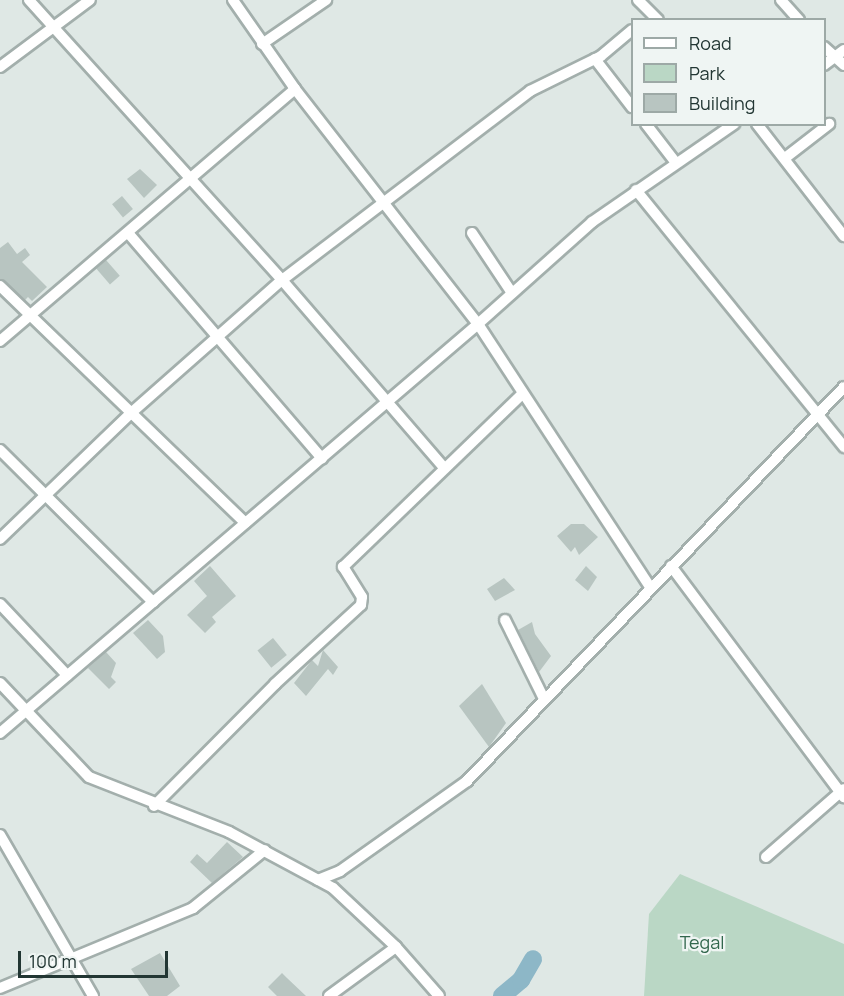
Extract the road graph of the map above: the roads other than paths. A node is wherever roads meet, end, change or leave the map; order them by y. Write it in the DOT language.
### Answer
graph roads {
  1 [pos="29,0"];
  2 [pos="90,0"];
  3 [pos="233,0"];
  4 [pos="326,0"];
  5 [pos="638,0"];
  6 [pos="781,0"];
  7 [pos="652,18"];
  8 [pos="797,18"];
  9 [pos="54,28"];
  10 [pos="631,32"];
  11 [pos="262,44"];
  12 [pos="826,48"];
  13 [pos="844,50"];
  14 [pos="835,58"];
  15 [pos="595,59"];
  16 [pos="826,64"];
  17 [pos="844,65"];
  18 [pos="0,67"];
  19 [pos="295,89"];
  20 [pos="631,104"];
  21 [pos="830,124"];
  22 [pos="648,126"];
  23 [pos="731,126"];
  24 [pos="759,126"];
  25 [pos="785,158"];
  26 [pos="676,163"];
  27 [pos="191,179"];
  28 [pos="636,190"];
  29 [pos="383,200"];
  30 [pos="472,233"];
  31 [pos="129,234"];
  32 [pos="844,236"];
  33 [pos="282,280"];
  34 [pos="0,286"];
  35 [pos="513,293"];
  36 [pos="29,316"];
  37 [pos="478,324"];
  38 [pos="218,334"];
  39 [pos="0,341"];
  40 [pos="844,387"];
  41 [pos="522,394"];
  42 [pos="386,403"];
  43 [pos="818,413"];
  44 [pos="131,414"];
  45 [pos="844,447"];
  46 [pos="0,450"];
  47 [pos="322,458"];
  48 [pos="444,468"];
  49 [pos="47,495"];
  50 [pos="245,524"];
  51 [pos="0,539"];
  52 [pos="671,566"];
  53 [pos="650,587"];
  54 [pos="153,602"];
  55 [pos="0,604"];
  56 [pos="505,620"];
  57 [pos="67,675"];
  58 [pos="0,683"];
  59 [pos="544,699"];
  60 [pos="27,710"];
  61 [pos="0,733"];
  62 [pos="843,793"];
  63 [pos="154,806"];
  64 [pos="0,835"];
  65 [pos="265,850"];
  66 [pos="766,857"];
  67 [pos="318,880"];
  68 [pos="396,947"];
  69 [pos="72,958"];
  70 [pos="0,988"];
  71 [pos="93,996"];
  72 [pos="328,996"];
  73 [pos="439,996"];
  1 -- 9 [label="street"];
  2 -- 9 [label="street"];
  3 -- 11 [label="street"];
  4 -- 11 [label="street"];
  5 -- 7 [label="street"];
  6 -- 8 [label="street"];
  9 -- 18 [label="street"];
  9 -- 27 [label="street"];
  10 -- 15 [label="street"];
  11 -- 19 [label="street"];
  12 -- 14 [label="street"];
  13 -- 14 [label="street"];
  14 -- 16 [label="street"];
  14 -- 17 [label="street"];
  15 -- 20 [label="street"];
  15 -- 29 [label="street"];
  19 -- 27 [label="street"];
  19 -- 29 [label="street"];
  21 -- 25 [label="street"];
  22 -- 26 [label="street"];
  23 -- 26 [label="street"];
  24 -- 25 [label="street"];
  25 -- 32 [label="street"];
  26 -- 28 [label="street"];
  27 -- 31 [label="street"];
  27 -- 33 [label="street"];
  28 -- 35 [label="street"];
  28 -- 43 [label="street"];
  29 -- 33 [label="street"];
  29 -- 37 [label="street"];
  30 -- 35 [label="street"];
  31 -- 36 [label="street"];
  31 -- 38 [label="street"];
  33 -- 38 [label="street"];
  33 -- 42 [label="street"];
  34 -- 36 [label="street"];
  35 -- 37 [label="street"];
  36 -- 39 [label="street"];
  36 -- 44 [label="street"];
  37 -- 41 [label="street"];
  37 -- 42 [label="street"];
  38 -- 44 [label="street"];
  38 -- 47 [label="street"];
  40 -- 43 [label="street"];
  41 -- 48 [label="street"];
  41 -- 53 [label="street"];
  42 -- 47 [label="street"];
  42 -- 48 [label="street"];
  43 -- 45 [label="street"];
  43 -- 52 [label="street"];
  44 -- 49 [label="street"];
  44 -- 50 [label="street"];
  46 -- 49 [label="street"];
  47 -- 50 [label="street"];
  48 -- 63 [label="street"];
  49 -- 51 [label="street"];
  49 -- 54 [label="street"];
  50 -- 54 [label="street"];
  52 -- 53 [label="street"];
  52 -- 62 [label="street"];
  53 -- 59 [label="street"];
  54 -- 57 [label="street"];
  55 -- 57 [label="street"];
  56 -- 59 [label="street"];
  57 -- 60 [label="street"];
  58 -- 60 [label="street"];
  59 -- 67 [label="street"];
  60 -- 61 [label="street"];
  60 -- 63 [label="street"];
  62 -- 66 [label="street"];
  63 -- 65 [label="street"];
  64 -- 69 [label="street"];
  65 -- 67 [label="street"];
  65 -- 69 [label="street"];
  67 -- 68 [label="street"];
  68 -- 72 [label="street"];
  68 -- 73 [label="street"];
  69 -- 70 [label="street"];
  69 -- 71 [label="street"];
}
